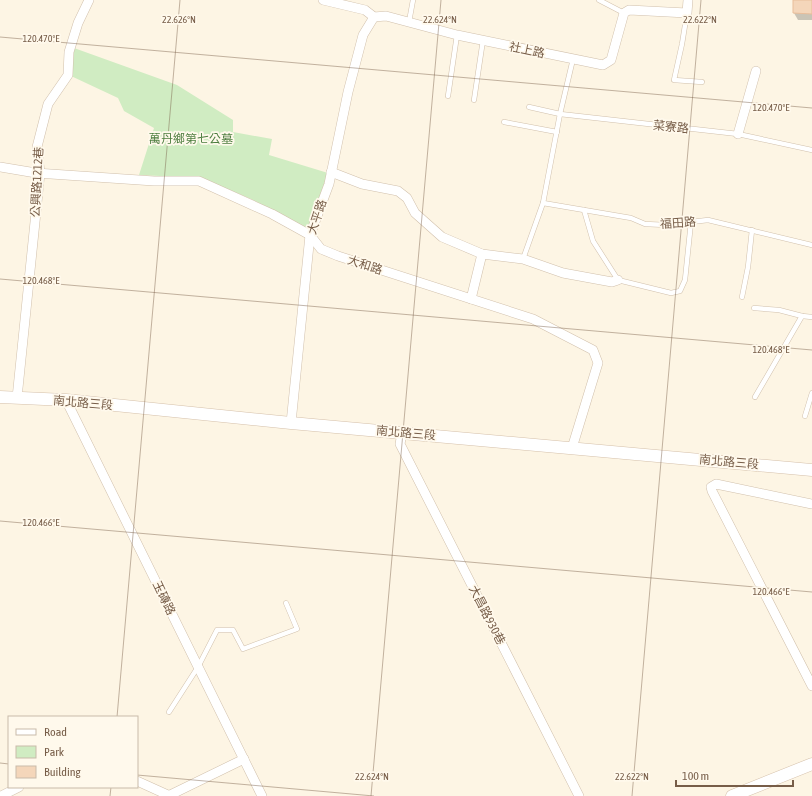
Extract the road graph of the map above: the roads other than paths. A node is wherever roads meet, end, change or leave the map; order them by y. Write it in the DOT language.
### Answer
graph roads {
  1 [pos="89,0"];
  2 [pos="323,0"];
  3 [pos="413,0"];
  4 [pos="599,0"];
  5 [pos="688,0"];
  6 [pos="624,13"];
  7 [pos="686,13"];
  8 [pos="374,17"];
  9 [pos="409,22"];
  10 [pos="457,35"];
  11 [pos="483,40"];
  12 [pos="573,60"];
  13 [pos="756,71"];
  14 [pos="702,82"];
  15 [pos="448,96"];
  16 [pos="474,100"];
  17 [pos="530,107"];
  18 [pos="560,114"];
  19 [pos="504,122"];
  20 [pos="557,132"];
  21 [pos="738,134"];
  22 [pos="812,150"];
  23 [pos="0,167"];
  24 [pos="331,172"];
  25 [pos="40,174"];
  26 [pos="543,204"];
  27 [pos="584,210"];
  28 [pos="691,222"];
  29 [pos="752,230"];
  30 [pos="310,234"];
  31 [pos="812,245"];
  32 [pos="482,254"];
  33 [pos="523,259"];
  34 [pos="618,280"];
  35 [pos="742,297"];
  36 [pos="471,299"];
  37 [pos="754,308"];
  38 [pos="802,316"];
  39 [pos="812,316"];
  40 [pos="812,393"];
  41 [pos="0,397"];
  42 [pos="755,397"];
  43 [pos="17,398"];
  44 [pos="66,400"];
  45 [pos="805,416"];
  46 [pos="291,423"];
  47 [pos="402,433"];
  48 [pos="572,448"];
  49 [pos="812,470"];
  50 [pos="812,504"];
  51 [pos="286,603"];
  52 [pos="198,667"];
  53 [pos="812,686"];
  54 [pos="169,712"];
  55 [pos="244,758"];
  56 [pos="812,764"];
  57 [pos="138,781"];
  58 [pos="17,788"];
  59 [pos="168,795"];
  60 [pos="1,796"];
  61 [pos="262,796"];
  62 [pos="579,796"];
  63 [pos="732,796"];
  1 -- 25 [label="street, 公興路1212巷"];
  2 -- 8 [label="street, 社上路"];
  3 -- 9 [label="lane"];
  4 -- 6 [label="lane"];
  5 -- 7 [label="street"];
  6 -- 7 [label="street"];
  6 -- 12 [label="street, 社上路"];
  7 -- 14 [label="lane"];
  8 -- 9 [label="street, 社上路"];
  8 -- 24 [label="street, 大平路"];
  9 -- 10 [label="street, 社上路"];
  10 -- 11 [label="street, 社上路"];
  10 -- 15 [label="lane"];
  11 -- 12 [label="street, 社上路"];
  11 -- 16 [label="lane"];
  12 -- 18 [label="lane"];
  13 -- 21 [label="street"];
  17 -- 18 [label="lane, 菜寮路"];
  18 -- 20 [label="lane"];
  18 -- 21 [label="lane, 菜寮路"];
  19 -- 20 [label="lane"];
  20 -- 26 [label="lane"];
  21 -- 22 [label="lane, 菜寮路"];
  23 -- 25 [label="street, 大和路"];
  24 -- 30 [label="street, 大平路"];
  24 -- 32 [label="street"];
  25 -- 30 [label="street, 大和路"];
  25 -- 43 [label="street, 公興路1212巷"];
  26 -- 27 [label="lane, 福田路"];
  26 -- 33 [label="lane"];
  27 -- 28 [label="lane, 福田路"];
  27 -- 34 [label="lane"];
  28 -- 29 [label="lane, 福田路"];
  28 -- 34 [label="lane"];
  29 -- 31 [label="lane, 福田路"];
  29 -- 35 [label="lane"];
  30 -- 36 [label="street, 大和路"];
  30 -- 46 [label="street, 大平路"];
  32 -- 33 [label="street"];
  32 -- 36 [label="street"];
  33 -- 34 [label="street"];
  36 -- 48 [label="street, 大和路"];
  37 -- 38 [label="lane"];
  38 -- 39 [label="lane"];
  38 -- 42 [label="lane"];
  40 -- 45 [label="lane"];
  41 -- 43 [label="street, 南北路三段"];
  43 -- 44 [label="street, 南北路三段"];
  44 -- 46 [label="street, 南北路三段"];
  44 -- 52 [label="street, 玉磚路"];
  46 -- 47 [label="street, 南北路三段"];
  47 -- 48 [label="street, 南北路三段"];
  47 -- 62 [label="street, 大昌路930巷"];
  48 -- 49 [label="street, 南北路三段"];
  50 -- 53 [label="street"];
  51 -- 52 [label="lane"];
  52 -- 54 [label="lane"];
  52 -- 55 [label="street, 玉磚路"];
  55 -- 59 [label="street"];
  55 -- 61 [label="street, 玉磚路"];
  56 -- 63 [label="street"];
  57 -- 59 [label="street"];
  58 -- 60 [label="street"];
}
